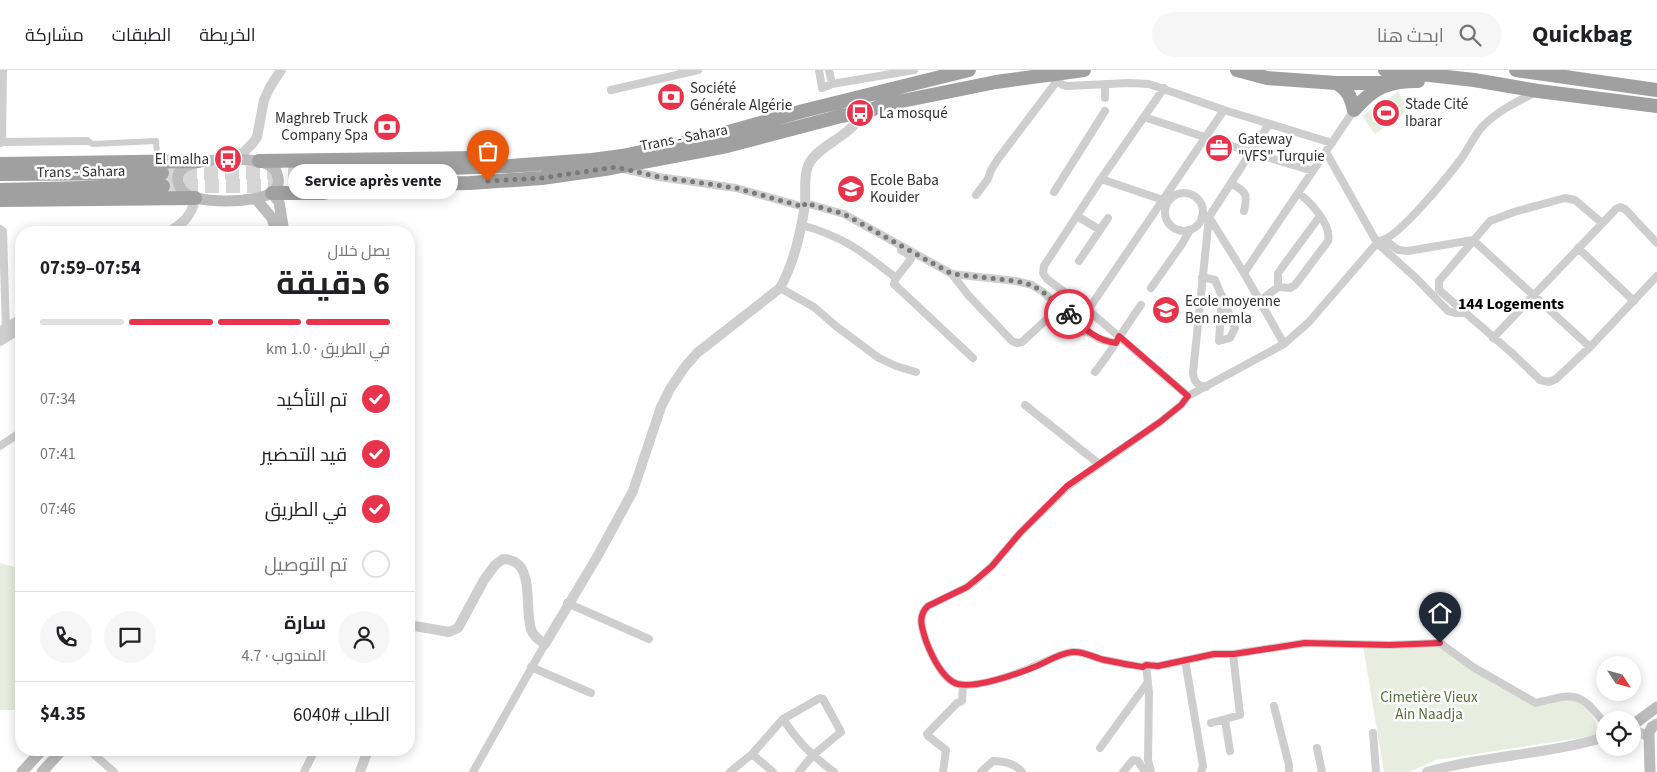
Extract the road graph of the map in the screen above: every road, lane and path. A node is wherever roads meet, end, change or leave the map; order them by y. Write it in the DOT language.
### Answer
graph roads {
  1 [pos="2,70"];
  2 [pos="281,70"];
  3 [pos="698,70"];
  4 [pos="819,70"];
  5 [pos="829,70"];
  6 [pos="914,70"];
  7 [pos="963,70"];
  8 [pos="1084,70"];
  9 [pos="1237,70"];
  10 [pos="1516,70"];
  11 [pos="1388,76"];
  12 [pos="1052,78"];
  13 [pos="1336,83"];
  14 [pos="832,84"];
  15 [pos="1105,84"];
  16 [pos="1164,88"];
  17 [pos="611,90"];
  18 [pos="1657,90"];
  19 [pos="1538,91"];
  20 [pos="1105,98"];
  21 [pos="1657,106"];
  22 [pos="1224,110"];
  23 [pos="1354,110"];
  24 [pos="1105,111"];
  25 [pos="867,112"];
  26 [pos="1144,117"];
  27 [pos="1269,124"];
  28 [pos="1205,137"];
  29 [pos="87,141"];
  30 [pos="1,142"];
  31 [pos="1332,143"];
  32 [pos="1250,152"];
  33 [pos="1326,152"];
  34 [pos="157,154"];
  35 [pos="236,159"];
  36 [pos="199,161"];
  37 [pos="259,161"];
  38 [pos="0,164"];
  39 [pos="510,166"];
  40 [pos="616,167"];
  41 [pos="1313,171"];
  42 [pos="319,172"];
  43 [pos="0,174"];
  44 [pos="1101,179"];
  45 [pos="470,182"];
  46 [pos="1231,183"];
  47 [pos="314,186"];
  48 [pos="0,190"];
  49 [pos="1054,192"];
  50 [pos="272,193"];
  51 [pos="1298,193"];
  52 [pos="976,195"];
  53 [pos="194,198"];
  54 [pos="256,198"];
  55 [pos="0,200"];
  56 [pos="1166,200"];
  57 [pos="804,205"];
  58 [pos="1244,211"];
  59 [pos="1077,216"];
  60 [pos="1320,216"];
  61 [pos="1206,217"];
  62 [pos="1108,218"];
  63 [pos="1602,223"];
  64 [pos="801,225"];
  65 [pos="177,226"];
  66 [pos="274,226"];
  67 [pos="283,226"];
  68 [pos="869,226"];
  69 [pos="0,229"];
  70 [pos="1100,230"];
  71 [pos="1190,230"];
  72 [pos="1385,240"];
  73 [pos="1473,240"];
  74 [pos="1376,241"];
  75 [pos="1657,243"];
  76 [pos="1578,248"];
  77 [pos="1080,261"];
  78 [pos="1244,272"];
  79 [pos="952,274"];
  80 [pos="1657,276"];
  81 [pos="1202,277"];
  82 [pos="896,278"];
  83 [pos="1278,287"];
  84 [pos="780,288"];
  85 [pos="1151,288"];
  86 [pos="1534,295"];
  87 [pos="1222,296"];
  88 [pos="1260,301"];
  89 [pos="1634,301"];
  90 [pos="1140,305"];
  91 [pos="1088,310"];
  92 [pos="1465,313"];
  93 [pos="15,324"];
  94 [pos="15,330"];
  95 [pos="1088,332"];
  96 [pos="3,335"];
  97 [pos="1494,338"];
  98 [pos="1117,340"];
  99 [pos="1284,344"];
  100 [pos="1590,347"];
  101 [pos="972,358"];
  102 [pos="916,372"];
  103 [pos="1095,372"];
  104 [pos="1206,387"];
  105 [pos="1188,396"];
  106 [pos="1025,405"];
  107 [pos="15,436"];
  108 [pos="10,440"];
  109 [pos="0,446"];
  110 [pos="0,451"];
  111 [pos="1099,464"];
  112 [pos="568,603"];
  113 [pos="415,626"];
  114 [pos="648,639"];
  115 [pos="545,644"];
  116 [pos="1234,654"];
  117 [pos="1185,660"];
  118 [pos="1146,665"];
  119 [pos="531,667"];
  120 [pos="1148,682"];
  121 [pos="963,686"];
  122 [pos="590,693"];
  123 [pos="1274,706"];
  124 [pos="1657,707"];
  125 [pos="1596,713"];
  126 [pos="783,719"];
  127 [pos="1225,720"];
  128 [pos="1641,720"];
  129 [pos="1211,723"];
  130 [pos="1641,724"];
  131 [pos="1654,731"];
  132 [pos="1373,733"];
  133 [pos="1596,739"];
  134 [pos="1100,748"];
  135 [pos="1317,748"];
  136 [pos="1230,752"];
  137 [pos="752,754"];
  138 [pos="37,756"];
  139 [pos="57,756"];
  140 [pos="97,756"];
  141 [pos="312,756"];
  142 [pos="366,756"];
  143 [pos="812,756"];
  144 [pos="22,772"];
  145 [pos="42,772"];
  146 [pos="114,772"];
  147 [pos="304,772"];
  148 [pos="360,772"];
  149 [pos="473,772"];
  150 [pos="730,772"];
  151 [pos="773,772"];
  152 [pos="799,772"];
  153 [pos="834,772"];
  154 [pos="943,772"];
  155 [pos="981,772"];
  156 [pos="1022,772"];
  157 [pos="1123,772"];
  158 [pos="1145,772"];
  159 [pos="1152,772"];
  160 [pos="1201,772"];
  161 [pos="1289,772"];
  162 [pos="1322,772"];
  163 [pos="1376,772"];
  164 [pos="1427,772"];
  165 [pos="1650,772"];
  1 -- 30 [label="street"];
  2 -- 35 [label="street"];
  3 -- 17 [label="street"];
  4 -- 14 [label="street"];
  5 -- 14 [label="street"];
  6 -- 14 [label="street"];
  7 -- 39 [label="highway, Trans - Sahara"];
  8 -- 12 [label="highway, Trans - Sahara"];
  9 -- 13 [label="highway"];
  10 -- 18 [label="highway"];
  11 -- 13 [label="highway"];
  11 -- 19 [label="highway"];
  11 -- 23 [label="highway"];
  12 -- 15 [label="street"];
  12 -- 25 [label="highway, Trans - Sahara"];
  12 -- 52 [label="street"];
  13 -- 23 [label="highway"];
  15 -- 16 [label="street"];
  15 -- 20 [label="street"];
  16 -- 22 [label="street"];
  16 -- 26 [label="street"];
  19 -- 21 [label="highway"];
  19 -- 72 [label="street"];
  22 -- 27 [label="street"];
  22 -- 28 [label="street"];
  23 -- 31 [label="street"];
  24 -- 49 [label="street"];
  25 -- 40 [label="highway, Trans - Sahara"];
  25 -- 57 [label="street"];
  26 -- 28 [label="street"];
  26 -- 44 [label="street"];
  27 -- 31 [label="street"];
  27 -- 32 [label="street"];
  28 -- 32 [label="street"];
  28 -- 56 [label="street"];
  29 -- 30 [label="street"];
  29 -- 34 [label="street"];
  31 -- 33 [label="street"];
  32 -- 41 [label="street"];
  32 -- 46 [label="street"];
  33 -- 41 [label="street"];
  33 -- 74 [label="street"];
  35 -- 36 [label="main road"];
  35 -- 37 [label="main road"];
  36 -- 38 [label="highway"];
  36 -- 53 [label="main road"];
  37 -- 39 [label="highway"];
  37 -- 50 [label="main road"];
  39 -- 42 [label="highway, Trans - Sahara"];
  40 -- 45 [label="highway, Trans - Sahara"];
  40 -- 57 [label="street"];
  41 -- 51 [label="street"];
  43 -- 48 [label="highway, Trans - Sahara"];
  44 -- 56 [label="street"];
  44 -- 59 [label="street"];
  45 -- 47 [label="highway, Trans - Sahara"];
  45 -- 50 [label="highway"];
  46 -- 58 [label="street"];
  46 -- 61 [label="street"];
  50 -- 54 [label="main road"];
  50 -- 67 [label="main road"];
  51 -- 60 [label="street"];
  51 -- 78 [label="street"];
  53 -- 54 [label="main road"];
  53 -- 55 [label="highway"];
  53 -- 65 [label="street"];
  54 -- 66 [label="main road"];
  56 -- 61 [label="street"];
  56 -- 71 [label="street"];
  56 -- 91 [label="street"];
  57 -- 64 [label="street"];
  57 -- 68 [label="street"];
  59 -- 70 [label="street"];
  59 -- 91 [label="street"];
  60 -- 83 [label="street"];
  60 -- 83 [label="street"];
  61 -- 71 [label="street"];
  61 -- 78 [label="street"];
  61 -- 81 [label="street"];
  62 -- 70 [label="street"];
  63 -- 73 [label="street"];
  63 -- 75 [label="street"];
  63 -- 76 [label="street"];
  64 -- 82 [label="street"];
  64 -- 84 [label="street"];
  68 -- 79 [label="street"];
  68 -- 82 [label="street"];
  69 -- 96 [label="street"];
  70 -- 77 [label="street"];
  71 -- 85 [label="street"];
  72 -- 73 [label="street"];
  72 -- 74 [label="street"];
  73 -- 86 [label="street"];
  73 -- 92 [label="street"];
  74 -- 92 [label="street"];
  74 -- 99 [label="street"];
  76 -- 86 [label="street"];
  76 -- 89 [label="street"];
  78 -- 88 [label="street"];
  79 -- 95 [label="street"];
  79 -- 95 [label="street"];
  80 -- 89 [label="street"];
  81 -- 87 [label="street"];
  81 -- 104 [label="street"];
  82 -- 101 [label="street"];
  83 -- 88 [label="street"];
  84 -- 102 [label="street"];
  84 -- 112 [label="street"];
  86 -- 97 [label="street"];
  86 -- 100 [label="street"];
  87 -- 87 [label="street"];
  88 -- 99 [label="street"];
  89 -- 100 [label="street"];
  90 -- 98 [label="street"];
  91 -- 98 [label="street"];
  92 -- 97 [label="street"];
  93 -- 96 [label="street"];
  94 -- 96 [label="street"];
  95 -- 98 [label="street"];
  97 -- 100 [label="street"];
  98 -- 103 [label="street"];
  98 -- 105 [label="street"];
  99 -- 104 [label="street"];
  104 -- 105 [label="street"];
  105 -- 111 [label="street"];
  106 -- 111 [label="street"];
  107 -- 108 [label="street"];
  108 -- 109 [label="street"];
  108 -- 110 [label="street"];
  111 -- 121 [label="street"];
  112 -- 114 [label="street"];
  112 -- 115 [label="street"];
  113 -- 115 [label="street"];
  115 -- 119 [label="street"];
  116 -- 117 [label="street"];
  116 -- 125 [label="street"];
  116 -- 127 [label="street"];
  117 -- 118 [label="street"];
  117 -- 160 [label="street"];
  118 -- 120 [label="street"];
  118 -- 121 [label="street"];
  119 -- 122 [label="street"];
  119 -- 149 [label="street"];
  120 -- 134 [label="street"];
  120 -- 159 [label="street"];
  121 -- 154 [label="street"];
  123 -- 161 [label="street"];
  124 -- 128 [label="main road"];
  126 -- 137 [label="street"];
  126 -- 143 [label="street"];
  126 -- 143 [label="street"];
  127 -- 129 [label="street"];
  127 -- 136 [label="street"];
  130 -- 131 [label="street"];
  131 -- 165 [label="main road"];
  132 -- 163 [label="street"];
  133 -- 164 [label="street"];
  135 -- 162 [label="street"];
  137 -- 150 [label="street"];
  137 -- 151 [label="street"];
  138 -- 144 [label="main road"];
  139 -- 145 [label="main road"];
  140 -- 146 [label="street"];
  141 -- 147 [label="street"];
  142 -- 148 [label="street"];
  143 -- 152 [label="street"];
  143 -- 153 [label="street"];
  155 -- 156 [label="street"];
  157 -- 158 [label="street"];
}
